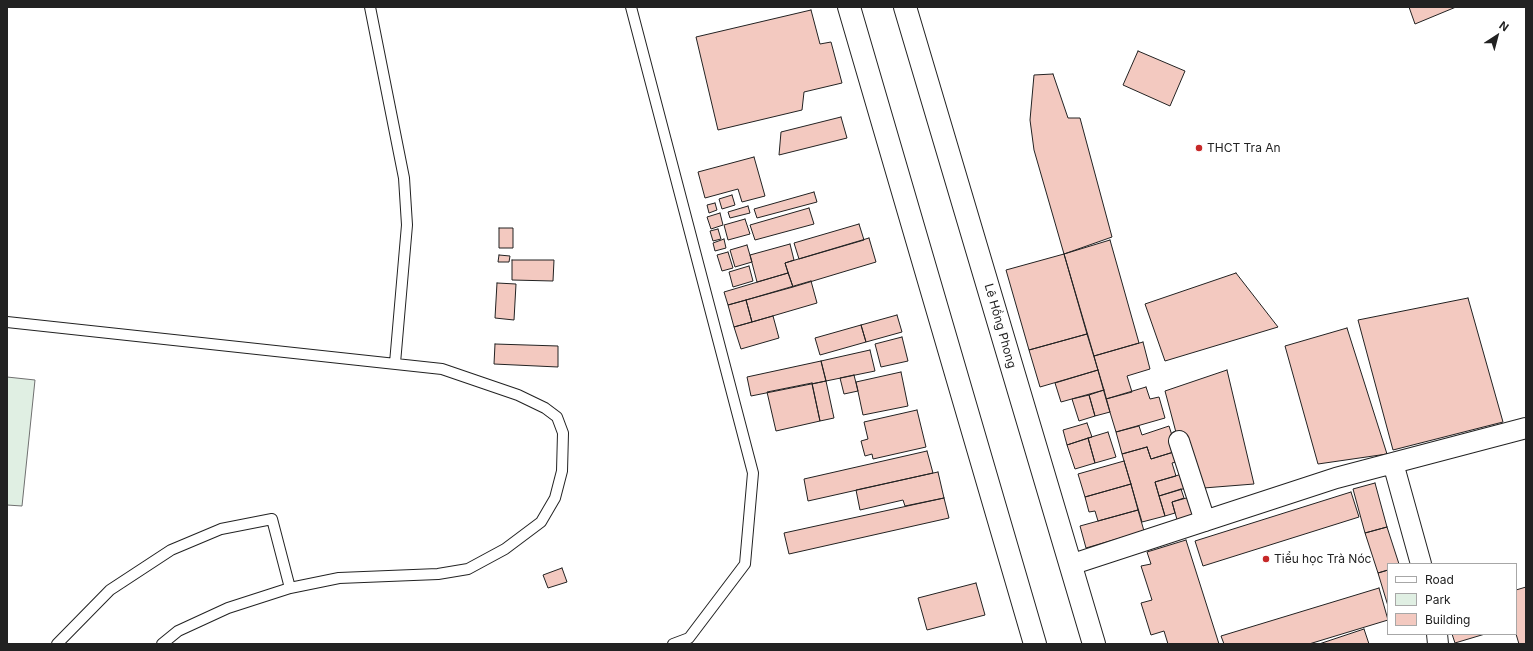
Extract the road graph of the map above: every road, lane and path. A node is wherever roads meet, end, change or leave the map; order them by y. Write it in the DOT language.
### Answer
graph roads {
  1 [pos="370,7"];
  2 [pos="631,7"];
  3 [pos="849,7"];
  4 [pos="905,7"];
  5 [pos="7,322"];
  6 [pos="395,363"];
  7 [pos="1526,428"];
  8 [pos="1179,440"];
  9 [pos="1393,463"];
  10 [pos="1205,521"];
  11 [pos="1421,563"];
  12 [pos="1070,565"];
  13 [pos="290,588"];
  14 [pos="57,644"];
  15 [pos="162,644"];
  16 [pos="673,644"];
  17 [pos="1035,644"];
  18 [pos="1094,644"];
  1 -- 6 [label="lane"];
  2 -- 16 [label="lane"];
  3 -- 17 [label="highway"];
  4 -- 12 [label="highway, Lê Hồng Phong"];
  5 -- 6 [label="lane"];
  6 -- 13 [label="lane"];
  7 -- 9 [label="street"];
  8 -- 10 [label="street"];
  9 -- 10 [label="street"];
  9 -- 11 [label="street"];
  10 -- 12 [label="street"];
  12 -- 18 [label="highway, Lê Hồng Phong"];
  13 -- 14 [label="lane"];
  13 -- 15 [label="lane"];
}
